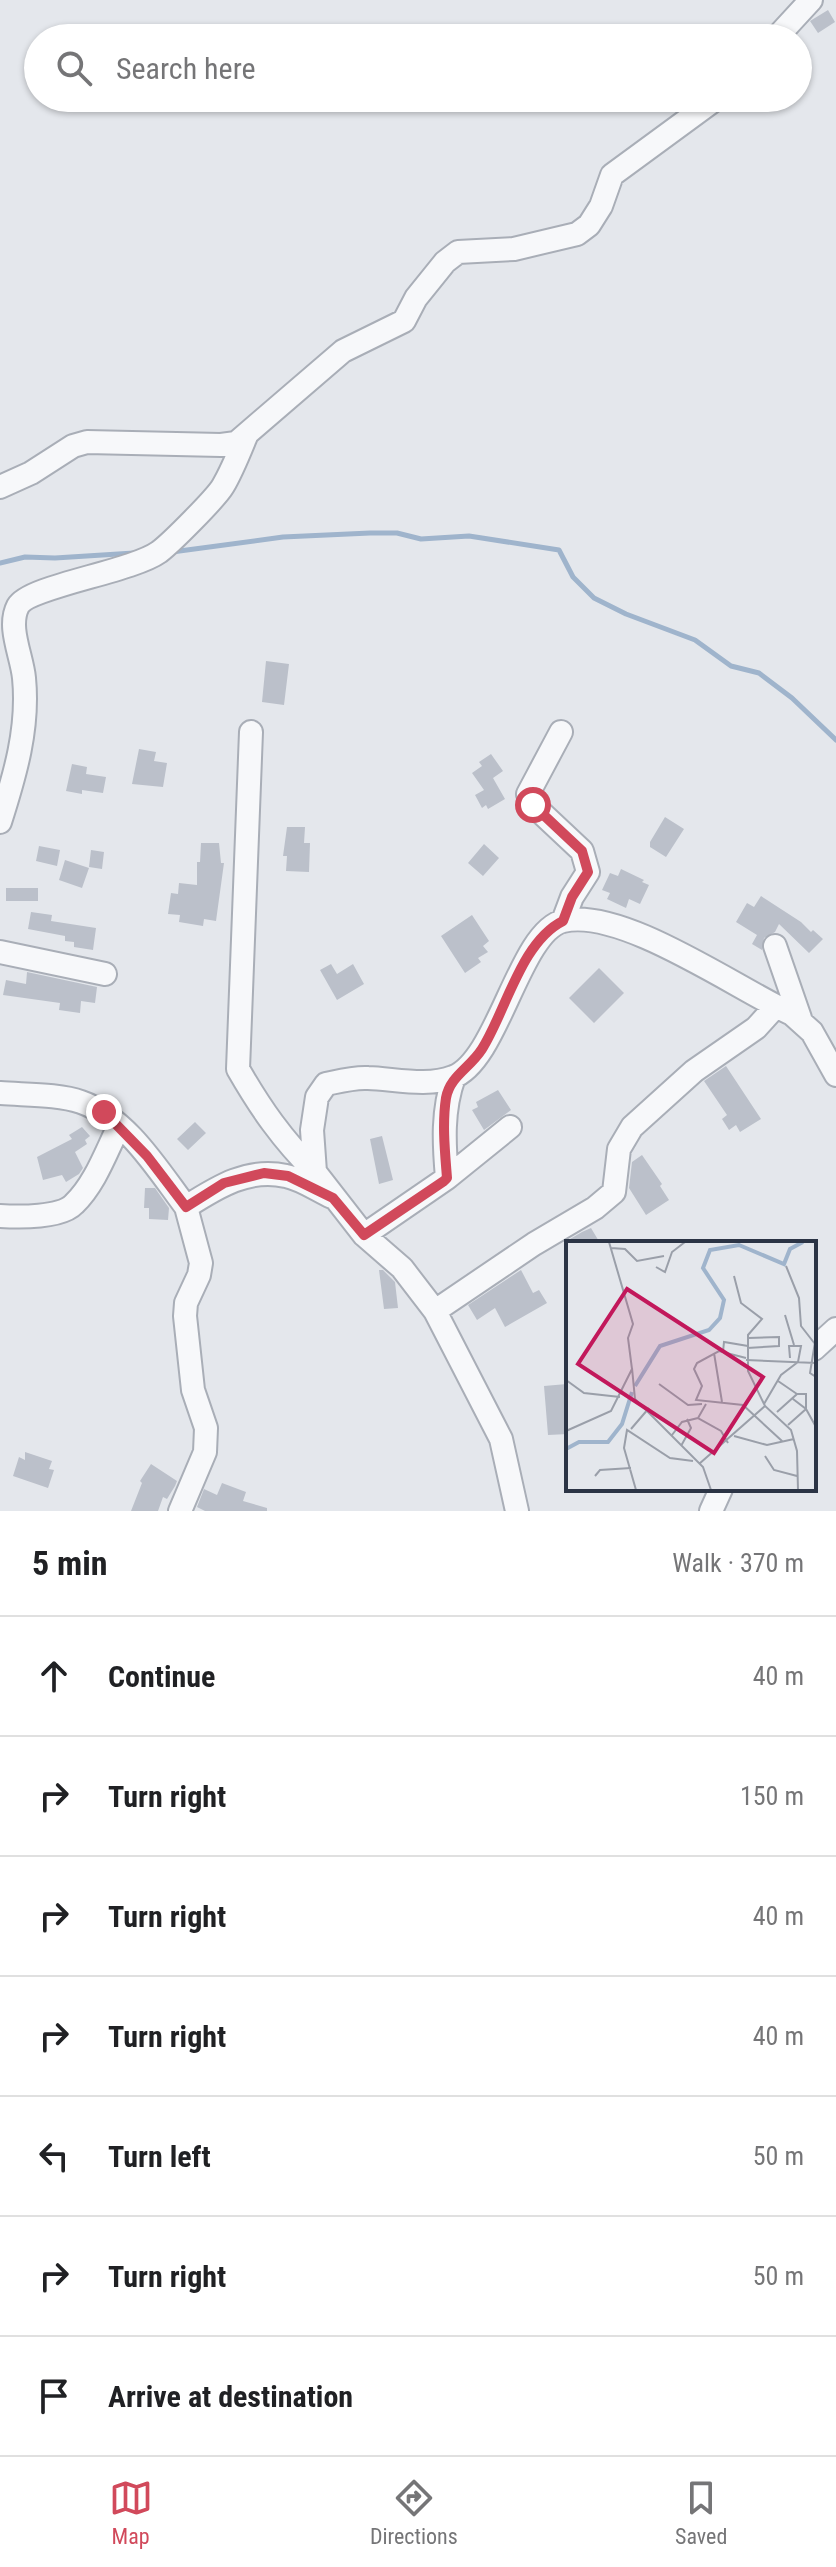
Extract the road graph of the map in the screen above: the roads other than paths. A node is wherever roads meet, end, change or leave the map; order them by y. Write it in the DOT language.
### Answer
graph roads {
  1 [pos="811,0"];
  2 [pos="789,24"];
  3 [pos="698,112"];
  4 [pos="246,436"];
  5 [pos="0,487"];
  6 [pos="251,732"];
  7 [pos="561,732"];
  8 [pos="8,770"];
  9 [pos="0,822"];
  10 [pos="563,921"];
  11 [pos="775,946"];
  12 [pos="0,952"];
  13 [pos="105,974"];
  14 [pos="776,1006"];
  15 [pos="800,1018"];
  16 [pos="834,1068"];
  17 [pos="454,1077"];
  18 [pos="0,1093"];
  19 [pos="119,1126"];
  20 [pos="510,1127"];
  21 [pos="315,1172"];
  22 [pos="447,1178"];
  23 [pos="333,1198"];
  24 [pos="186,1207"];
  25 [pos="0,1216"];
  26 [pos="364,1235"];
  27 [pos="435,1311"];
  28 [pos="836,1329"];
  29 [pos="816,1347"];
  30 [pos="720,1491"];
  31 [pos="180,1511"];
  32 [pos="517,1511"];
  33 [pos="711,1511"];
  1 -- 2 [label="street"];
  3 -- 4 [label="street"];
  4 -- 5 [label="street"];
  4 -- 8 [label="street"];
  6 -- 21 [label="street"];
  7 -- 10 [label="street"];
  8 -- 9 [label="street"];
  10 -- 14 [label="street"];
  10 -- 17 [label="street"];
  11 -- 15 [label="street"];
  12 -- 13 [label="street"];
  14 -- 15 [label="street"];
  14 -- 27 [label="street"];
  15 -- 16 [label="street"];
  17 -- 21 [label="street"];
  17 -- 22 [label="street"];
  18 -- 19 [label="street"];
  19 -- 24 [label="street"];
  19 -- 25 [label="street"];
  20 -- 22 [label="street"];
  21 -- 23 [label="street"];
  22 -- 26 [label="street"];
  23 -- 24 [label="street"];
  23 -- 26 [label="street"];
  24 -- 31 [label="street"];
  26 -- 27 [label="street"];
  27 -- 32 [label="street"];
  28 -- 29 [label="street"];
  30 -- 33 [label="street"];
}
